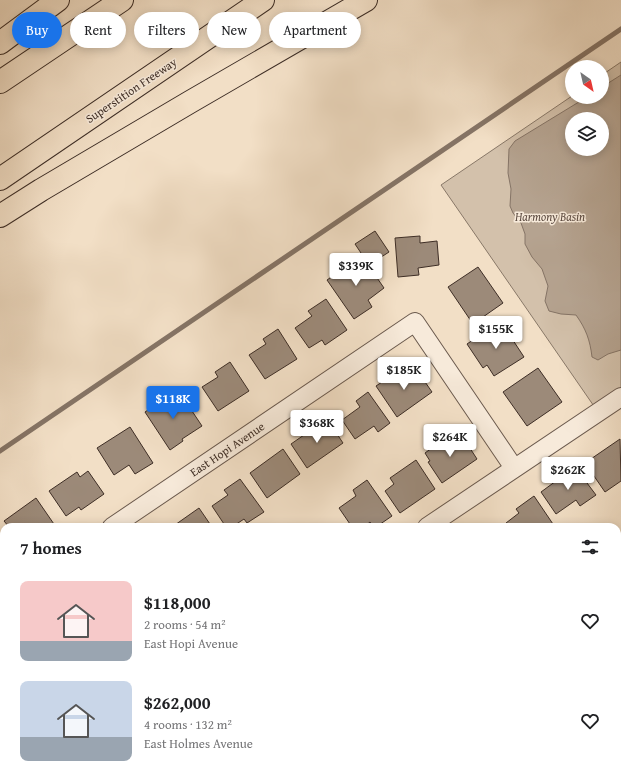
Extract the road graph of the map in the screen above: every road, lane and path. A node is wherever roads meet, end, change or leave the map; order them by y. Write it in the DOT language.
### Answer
graph roads {
  1 [pos="58,0"];
  2 [pos="122,0"];
  3 [pos="263,0"];
  4 [pos="366,0"];
  5 [pos="0,43"];
  6 [pos="0,82"];
  7 [pos="0,179"];
  8 [pos="0,216"];
  9 [pos="621,397"];
  10 [pos="514,468"];
  11 [pos="118,523"];
  12 [pos="433,523"];
  1 -- 5 [label="highway"];
  2 -- 6 [label="highway"];
  3 -- 7 [label="highway, Superstition Freeway"];
  4 -- 8 [label="highway"];
  9 -- 10 [label="street"];
  10 -- 11 [label="street, East Hopi Avenue"];
  10 -- 12 [label="street"];
}
